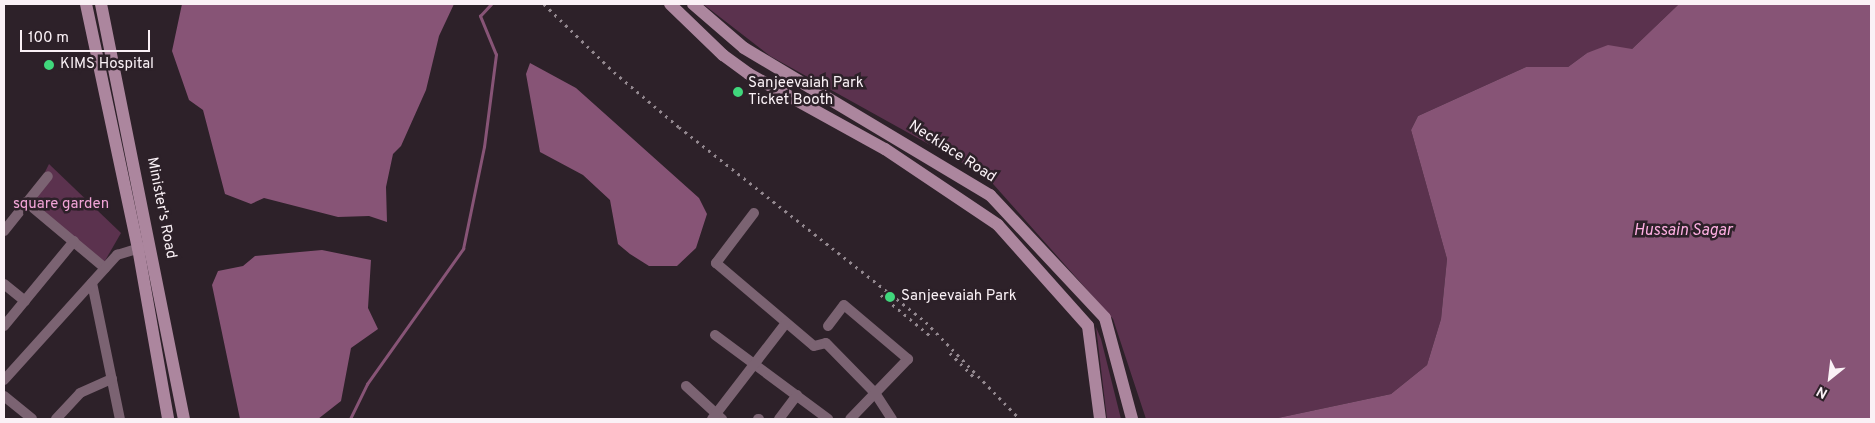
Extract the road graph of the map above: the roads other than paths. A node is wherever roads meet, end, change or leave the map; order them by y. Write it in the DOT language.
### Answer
graph roads {
  1 [pos="86,4"];
  2 [pos="101,4"];
  3 [pos="670,4"];
  4 [pos="693,4"];
  5 [pos="744,48"];
  6 [pos="732,62"];
  7 [pos="48,176"];
  8 [pos="990,195"];
  9 [pos="26,202"];
  10 [pos="980,210"];
  11 [pos="754,214"];
  12 [pos="4,231"];
  13 [pos="74,241"];
  14 [pos="152,245"];
  15 [pos="138,248"];
  16 [pos="105,268"];
  17 [pos="92,283"];
  18 [pos="4,284"];
  19 [pos="25,301"];
  20 [pos="1105,318"];
  21 [pos="786,323"];
  22 [pos="4,326"];
  23 [pos="828,326"];
  24 [pos="1088,326"];
  25 [pos="715,335"];
  26 [pos="758,365"];
  27 [pos="112,379"];
  28 [pos="4,380"];
  29 [pos="686,386"];
  30 [pos="875,393"];
  31 [pos="797,395"];
  32 [pos="4,396"];
  33 [pos="817,416"];
  34 [pos="717,418"];
  35 [pos="32,419"];
  36 [pos="56,419"];
  37 [pos="120,419"];
  38 [pos="168,419"];
  39 [pos="184,419"];
  40 [pos="779,419"];
  41 [pos="828,419"];
  42 [pos="850,419"];
  43 [pos="892,419"];
  44 [pos="1100,419"];
  45 [pos="1132,419"];
  1 -- 15 [label="main road, Minister's Road"];
  2 -- 14 [label="main road, Minister's Road"];
  3 -- 6 [label="main road"];
  4 -- 5 [label="main road, Necklace Road"];
  5 -- 6 [label="main road"];
  5 -- 8 [label="main road, Necklace Road"];
  6 -- 10 [label="main road"];
  7 -- 9 [label="street"];
  8 -- 10 [label="main road"];
  8 -- 20 [label="main road, Necklace Road"];
  9 -- 12 [label="street"];
  9 -- 13 [label="street"];
  10 -- 24 [label="main road"];
  11 -- 21 [label="street"];
  13 -- 16 [label="street"];
  13 -- 19 [label="street"];
  14 -- 15 [label="street"];
  14 -- 39 [label="main road, Minister's Road"];
  15 -- 16 [label="street"];
  15 -- 38 [label="main road, Minister's Road"];
  16 -- 17 [label="street"];
  17 -- 27 [label="street"];
  17 -- 28 [label="street"];
  18 -- 19 [label="street"];
  19 -- 22 [label="street"];
  20 -- 24 [label="main road"];
  20 -- 45 [label="main road, Necklace Road"];
  21 -- 26 [label="street"];
  21 -- 30 [label="street"];
  23 -- 30 [label="street"];
  24 -- 44 [label="main road"];
  25 -- 26 [label="street"];
  26 -- 31 [label="street"];
  26 -- 34 [label="street"];
  27 -- 36 [label="street"];
  27 -- 37 [label="street"];
  29 -- 34 [label="street"];
  30 -- 42 [label="street"];
  30 -- 43 [label="street"];
  31 -- 33 [label="street"];
  31 -- 40 [label="street"];
  32 -- 35 [label="street"];
  33 -- 41 [label="street"];
}
